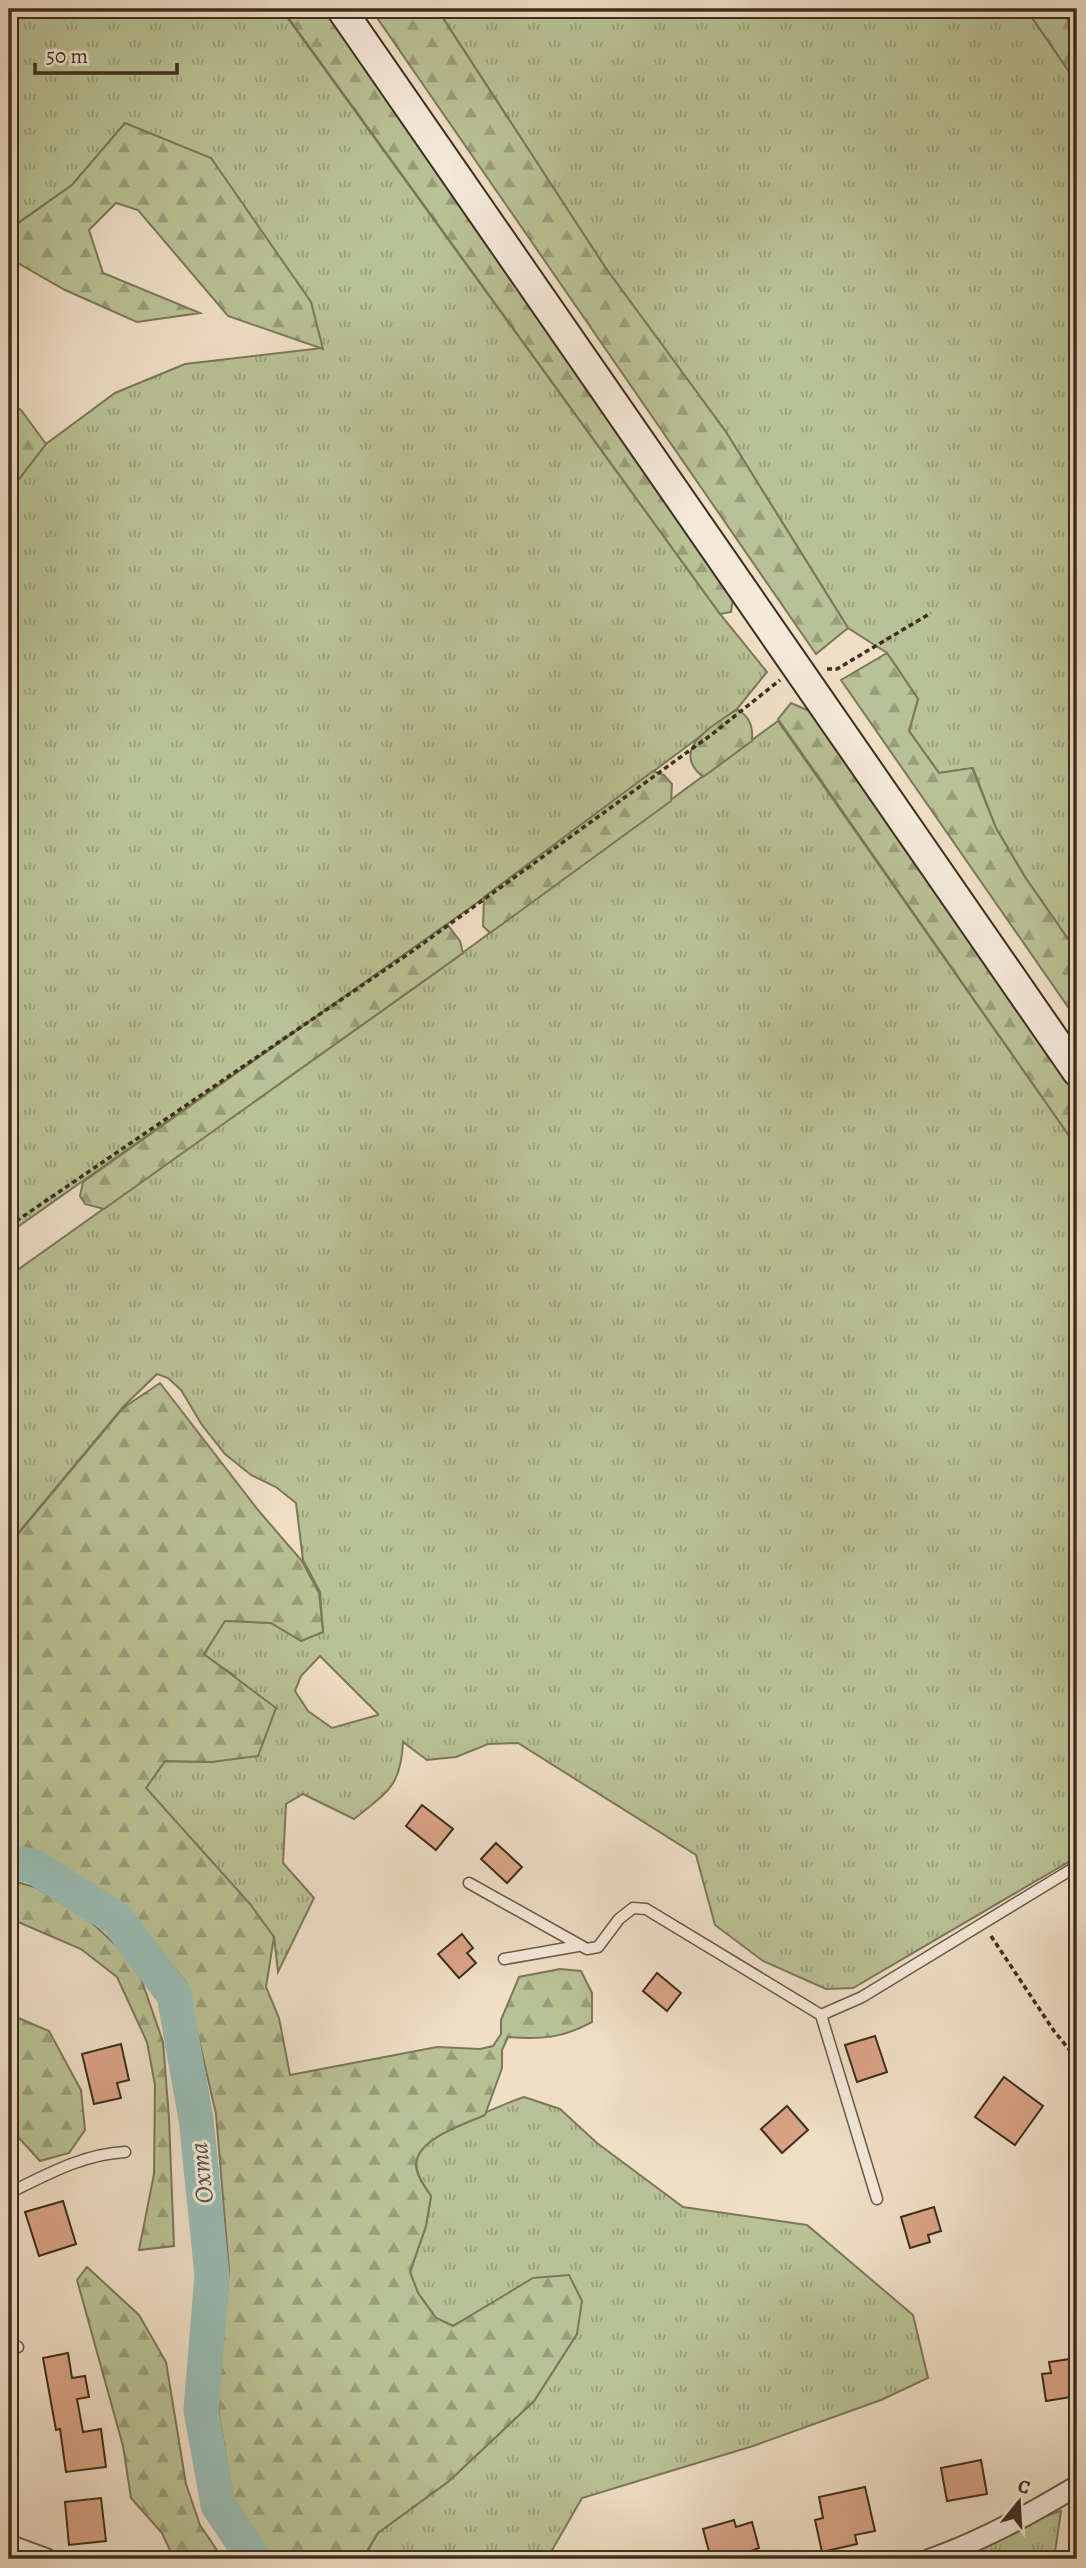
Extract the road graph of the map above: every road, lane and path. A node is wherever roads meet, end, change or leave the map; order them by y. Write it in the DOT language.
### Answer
graph roads {
  1 [pos="341,9"];
  2 [pos="932,613"];
  3 [pos="799,670"];
  4 [pos="1077,1072"];
  5 [pos="9,1226"];
  6 [pos="1077,1866"];
  7 [pos="469,1883"];
  8 [pos="982,1922"];
  9 [pos="578,1946"];
  10 [pos="504,1959"];
  11 [pos="821,2015"];
  12 [pos="1077,2059"];
  13 [pos="125,2152"];
  14 [pos="9,2193"];
  15 [pos="877,2199"];
  16 [pos="1077,2486"];
  17 [pos="9,2545"];
  18 [pos="47,2559"];
  19 [pos="930,2559"];
  1 -- 3 [label="street"];
  2 -- 3 [label="path"];
  3 -- 4 [label="street"];
  3 -- 5 [label="path"];
  6 -- 8 [label="lane"];
  7 -- 9 [label="lane"];
  8 -- 11 [label="lane"];
  8 -- 12 [label="path"];
  9 -- 10 [label="lane"];
  9 -- 11 [label="lane"];
  11 -- 15 [label="lane"];
  13 -- 14 [label="lane"];
  16 -- 19 [label="street"];
  17 -- 18 [label="street"];
}
